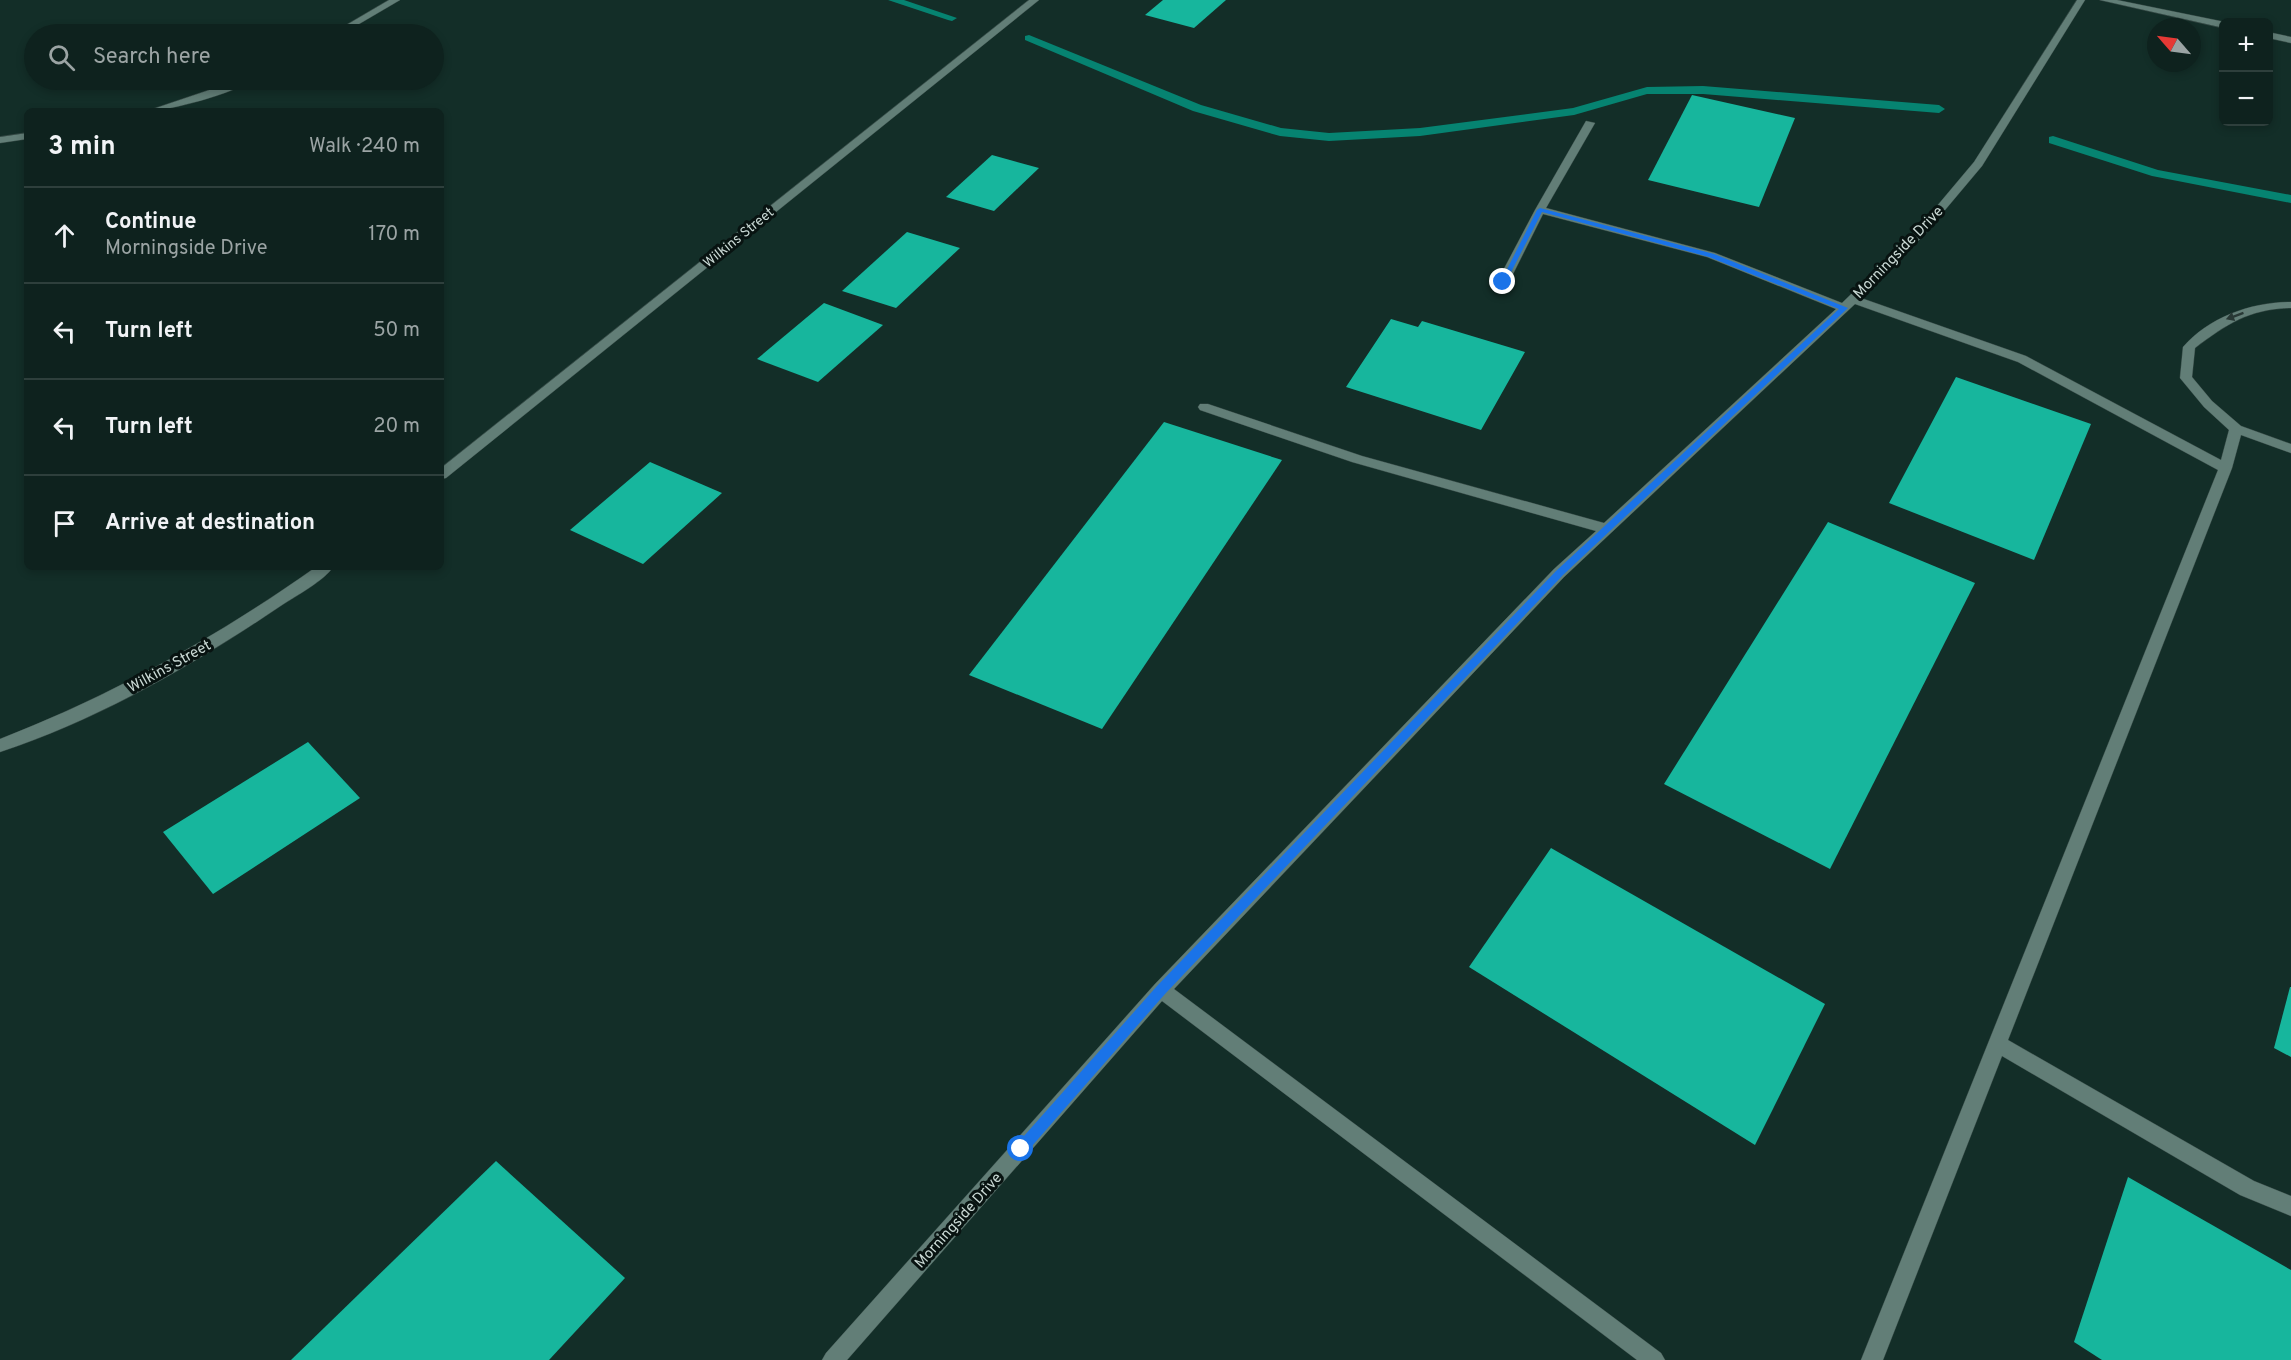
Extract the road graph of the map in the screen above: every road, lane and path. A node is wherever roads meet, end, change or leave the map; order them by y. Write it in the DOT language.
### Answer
graph roads {
  1 [pos="396,0"];
  2 [pos="1035,0"];
  3 [pos="2081,0"];
  4 [pos="2104,0"];
  5 [pos="354,24"];
  6 [pos="2219,25"];
  7 [pos="2273,36"];
  8 [pos="2291,40"];
  9 [pos="216,90"];
  10 [pos="161,108"];
  11 [pos="1590,123"];
  12 [pos="24,136"];
  13 [pos="0,140"];
  14 [pos="1540,210"];
  15 [pos="1503,282"];
  16 [pos="1848,304"];
  17 [pos="2291,305"];
  18 [pos="1204,406"];
  19 [pos="2236,429"];
  20 [pos="2291,449"];
  21 [pos="2225,468"];
  22 [pos="444,473"];
  23 [pos="1607,529"];
  24 [pos="322,570"];
  25 [pos="0,746"];
  26 [pos="1161,990"];
  27 [pos="1997,1043"];
  28 [pos="2291,1206"];
  29 [pos="833,1360"];
  30 [pos="1654,1360"];
  31 [pos="1872,1360"];
  1 -- 5 [label="street"];
  2 -- 22 [label="street, Wilkins Street"];
  3 -- 16 [label="street, Morningside Drive"];
  4 -- 6 [label="street"];
  7 -- 8 [label="street"];
  9 -- 10 [label="street"];
  11 -- 14 [label="street"];
  12 -- 13 [label="street"];
  14 -- 15 [label="street"];
  14 -- 16 [label="street"];
  16 -- 21 [label="street"];
  16 -- 23 [label="street, Morningside Drive"];
  17 -- 19 [label="street, one-way"];
  18 -- 23 [label="street"];
  19 -- 20 [label="street"];
  19 -- 21 [label="street"];
  21 -- 27 [label="street"];
  23 -- 26 [label="street, Morningside Drive"];
  24 -- 25 [label="street, Wilkins Street"];
  26 -- 29 [label="street, Morningside Drive"];
  26 -- 30 [label="street"];
  27 -- 28 [label="street"];
  27 -- 31 [label="street"];
}
